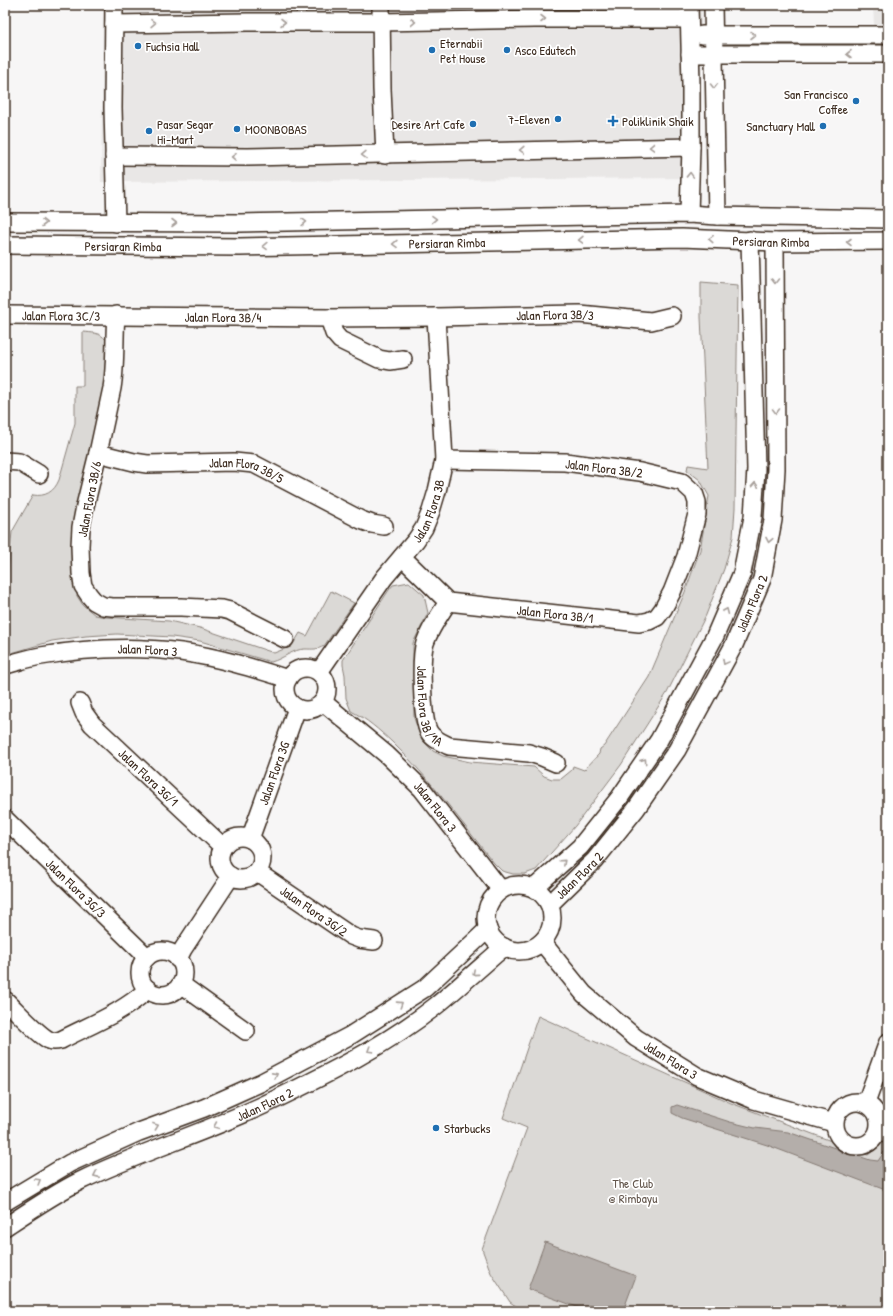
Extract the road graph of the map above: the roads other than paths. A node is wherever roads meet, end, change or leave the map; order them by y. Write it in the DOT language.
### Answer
graph roads {
  1 [pos="114,5"];
  2 [pos="381,5"];
  3 [pos="713,5"];
  4 [pos="689,20"];
  5 [pos="381,22"];
  6 [pos="114,24"];
  7 [pos="714,35"];
  8 [pos="888,35"];
  9 [pos="690,54"];
  10 [pos="714,54"];
  11 [pos="888,54"];
  12 [pos="691,146"];
  13 [pos="385,155"];
  14 [pos="114,156"];
  15 [pos="689,214"];
  16 [pos="717,216"];
  17 [pos="888,219"];
  18 [pos="5,222"];
  19 [pos="116,223"];
  20 [pos="750,240"];
  21 [pos="888,241"];
  22 [pos="775,242"];
  23 [pos="5,245"];
  24 [pos="5,315"];
  25 [pos="116,315"];
  26 [pos="672,316"];
  27 [pos="436,317"];
  28 [pos="329,318"];
  29 [pos="403,359"];
  30 [pos="98,453"];
  31 [pos="444,460"];
  32 [pos="5,461"];
  33 [pos="39,474"];
  34 [pos="384,526"];
  35 [pos="686,556"];
  36 [pos="402,557"];
  37 [pos="448,602"];
  38 [pos="285,639"];
  39 [pos="5,665"];
  40 [pos="319,672"];
  41 [pos="288,679"];
  42 [pos="324,702"];
  43 [pos="80,703"];
  44 [pos="297,708"];
  45 [pos="556,764"];
  46 [pos="5,819"];
  47 [pos="250,839"];
  48 [pos="223,847"];
  49 [pos="257,872"];
  50 [pos="230,876"];
  51 [pos="534,888"];
  52 [pos="502,890"];
  53 [pos="550,904"];
  54 [pos="488,929"];
  55 [pos="374,941"];
  56 [pos="542,942"];
  57 [pos="504,947"];
  58 [pos="147,957"];
  59 [pos="178,959"];
  60 [pos="180,985"];
  61 [pos="148,989"];
  62 [pos="5,1000"];
  63 [pos="246,1031"];
  64 [pos="888,1042"];
  65 [pos="866,1103"];
  66 [pos="834,1123"];
  67 [pos="5,1202"];
  68 [pos="5,1227"];
  1 -- 6 [label="street"];
  2 -- 5 [label="street"];
  3 -- 7 [label="street"];
  5 -- 4 [label="street, one-way"];
  4 -- 7 [label="street"];
  4 -- 9 [label="street"];
  6 -- 5 [label="street, one-way"];
  5 -- 13 [label="street"];
  6 -- 14 [label="street"];
  7 -- 8 [label="street, one-way"];
  7 -- 10 [label="street"];
  9 -- 10 [label="street"];
  9 -- 12 [label="street"];
  11 -- 10 [label="street, one-way"];
  10 -- 16 [label="street, one-way"];
  12 -- 13 [label="street, one-way"];
  15 -- 12 [label="street, one-way"];
  13 -- 14 [label="street, one-way"];
  14 -- 19 [label="street"];
  15 -- 16 [label="street, Persiaran Rimba"];
  19 -- 15 [label="street, Persiaran Rimba, one-way"];
  16 -- 17 [label="street, Persiaran Rimba"];
  18 -- 19 [label="street, Persiaran Rimba, one-way"];
  20 -- 22 [label="street, Persiaran Rimba"];
  20 -- 23 [label="street, Persiaran Rimba, one-way"];
  51 -- 20 [label="street, Jalan Flora 2, one-way"];
  21 -- 22 [label="street, Persiaran Rimba, one-way"];
  22 -- 53 [label="street, Jalan Flora 2, one-way"];
  24 -- 25 [label="street, Jalan Flora 3C/3"];
  25 -- 28 [label="street, Jalan Flora 3B/4"];
  25 -- 30 [label="street, Jalan Flora 3B/6"];
  26 -- 27 [label="street, Jalan Flora 3B/3"];
  27 -- 28 [label="street, Jalan Flora 3B/4"];
  27 -- 31 [label="street, Jalan Flora 3B"];
  28 -- 29 [label="street"];
  30 -- 34 [label="street, Jalan Flora 3B/5"];
  30 -- 38 [label="street, Jalan Flora 3B/6"];
  31 -- 35 [label="street, Jalan Flora 3B/2"];
  31 -- 36 [label="street, Jalan Flora 3B"];
  32 -- 33 [label="street"];
  35 -- 37 [label="street, Jalan Flora 3B/1"];
  36 -- 37 [label="street"];
  36 -- 40 [label="street, Jalan Flora 3B"];
  37 -- 45 [label="street, Jalan Flora 3B/1A"];
  39 -- 41 [label="street, Jalan Flora 3"];
  40 -- 41 [label="street"];
  40 -- 42 [label="street"];
  41 -- 44 [label="street"];
  42 -- 44 [label="street"];
  42 -- 52 [label="street, Jalan Flora 3"];
  43 -- 48 [label="street, Jalan Flora 3G/1"];
  44 -- 47 [label="street, Jalan Flora 3G"];
  46 -- 58 [label="street, Jalan Flora 3G/3"];
  47 -- 48 [label="street"];
  47 -- 49 [label="street"];
  48 -- 50 [label="street"];
  49 -- 50 [label="street"];
  49 -- 55 [label="street, Jalan Flora 3G/2"];
  50 -- 59 [label="street"];
  51 -- 52 [label="street"];
  51 -- 53 [label="street"];
  52 -- 54 [label="street"];
  53 -- 56 [label="street"];
  54 -- 57 [label="street"];
  67 -- 54 [label="street, Jalan Flora 2, one-way"];
  56 -- 57 [label="street"];
  56 -- 66 [label="street, Jalan Flora 3"];
  57 -- 68 [label="street, Jalan Flora 2, one-way"];
  58 -- 59 [label="street"];
  58 -- 61 [label="street"];
  59 -- 60 [label="street"];
  60 -- 61 [label="street"];
  60 -- 63 [label="street"];
  61 -- 62 [label="street"];
  64 -- 65 [label="street"];
  65 -- 66 [label="street"];
  65 -- 66 [label="street"];
}
